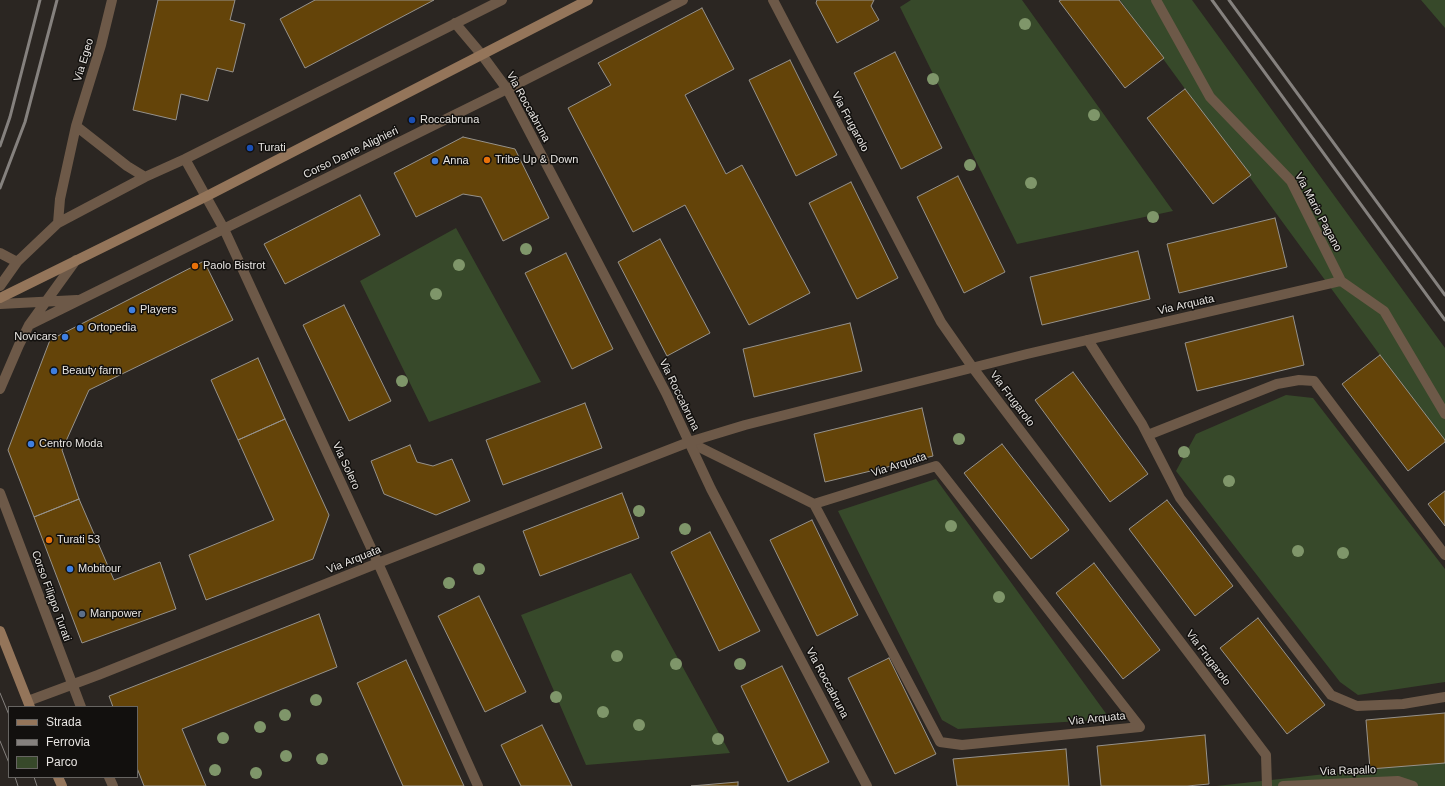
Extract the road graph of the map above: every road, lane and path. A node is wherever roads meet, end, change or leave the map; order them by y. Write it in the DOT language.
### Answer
graph roads {
  1 [pos="112,0"];
  2 [pos="502,0"];
  3 [pos="588,0"];
  4 [pos="683,0"];
  5 [pos="773,0"];
  6 [pos="1156,0"];
  7 [pos="455,23"];
  8 [pos="482,55"];
  9 [pos="507,89"];
  10 [pos="76,126"];
  11 [pos="185,159"];
  12 [pos="145,177"];
  13 [pos="207,196"];
  14 [pos="58,223"];
  15 [pos="224,230"];
  16 [pos="0,253"];
  17 [pos="76,260"];
  18 [pos="17,262"];
  19 [pos="1340,281"];
  20 [pos="0,286"];
  21 [pos="0,298"];
  22 [pos="81,300"];
  23 [pos="46,302"];
  24 [pos="0,304"];
  25 [pos="29,325"];
  26 [pos="1088,340"];
  27 [pos="973,368"];
  28 [pos="0,389"];
  29 [pos="1445,414"];
  30 [pos="1148,435"];
  31 [pos="689,442"];
  32 [pos="0,493"];
  33 [pos="814,504"];
  34 [pos="1445,555"];
  35 [pos="378,563"];
  36 [pos="0,631"];
  37 [pos="71,684"];
  38 [pos="1445,697"];
  39 [pos="29,704"];
  40 [pos="80,706"];
  41 [pos="478,786"];
  42 [pos="867,786"];
  43 [pos="1267,786"];
  44 [pos="1283,786"];
  45 [pos="1414,786"];
  1 -- 10 [label="street, Via Egeo"];
  2 -- 7 [label="street"];
  3 -- 8 [label="street"];
  4 -- 9 [label="street, Corso Dante Alighieri"];
  5 -- 27 [label="street, Via Frugarolo"];
  6 -- 19 [label="street, Via Mario Pagano"];
  7 -- 8 [label="street, Via Roccabruna"];
  7 -- 11 [label="street"];
  8 -- 9 [label="street, Via Roccabruna"];
  8 -- 13 [label="street"];
  9 -- 15 [label="street, Corso Dante Alighieri"];
  9 -- 31 [label="street, Via Roccabruna"];
  10 -- 12 [label="street"];
  10 -- 14 [label="street, Via Egeo"];
  11 -- 12 [label="street"];
  11 -- 13 [label="street, Via Solero"];
  12 -- 14 [label="street"];
  13 -- 15 [label="street, Via Solero"];
  13 -- 17 [label="street"];
  14 -- 18 [label="street"];
  15 -- 22 [label="street, Corso Dante Alighieri"];
  15 -- 35 [label="street, Via Solero"];
  16 -- 18 [label="street"];
  17 -- 21 [label="street"];
  17 -- 23 [label="street"];
  18 -- 20 [label="street"];
  19 -- 26 [label="street, Via Arquata"];
  19 -- 29 [label="street, Via Mario Pagano"];
  22 -- 23 [label="street"];
  22 -- 25 [label="street, Corso Dante Alighieri"];
  23 -- 24 [label="street"];
  23 -- 25 [label="street"];
  25 -- 28 [label="street"];
  26 -- 27 [label="street, Via Arquata"];
  26 -- 30 [label="street"];
  27 -- 31 [label="street, Via Arquata"];
  27 -- 43 [label="street, Via Frugarolo"];
  30 -- 34 [label="street"];
  30 -- 38 [label="street"];
  31 -- 33 [label="street"];
  31 -- 35 [label="street, Via Arquata"];
  31 -- 42 [label="street, Via Roccabruna"];
  32 -- 37 [label="street, Corso Filippo Turati"];
  33 -- 33 [label="street, Via Arquata"];
  35 -- 37 [label="street, Via Arquata"];
  35 -- 41 [label="street, Via Solero"];
  36 -- 39 [label="street"];
  37 -- 39 [label="street, Via Arquata"];
  37 -- 40 [label="street, Corso Filippo Turati"];
  44 -- 45 [label="street, Via Rapallo"];
}
